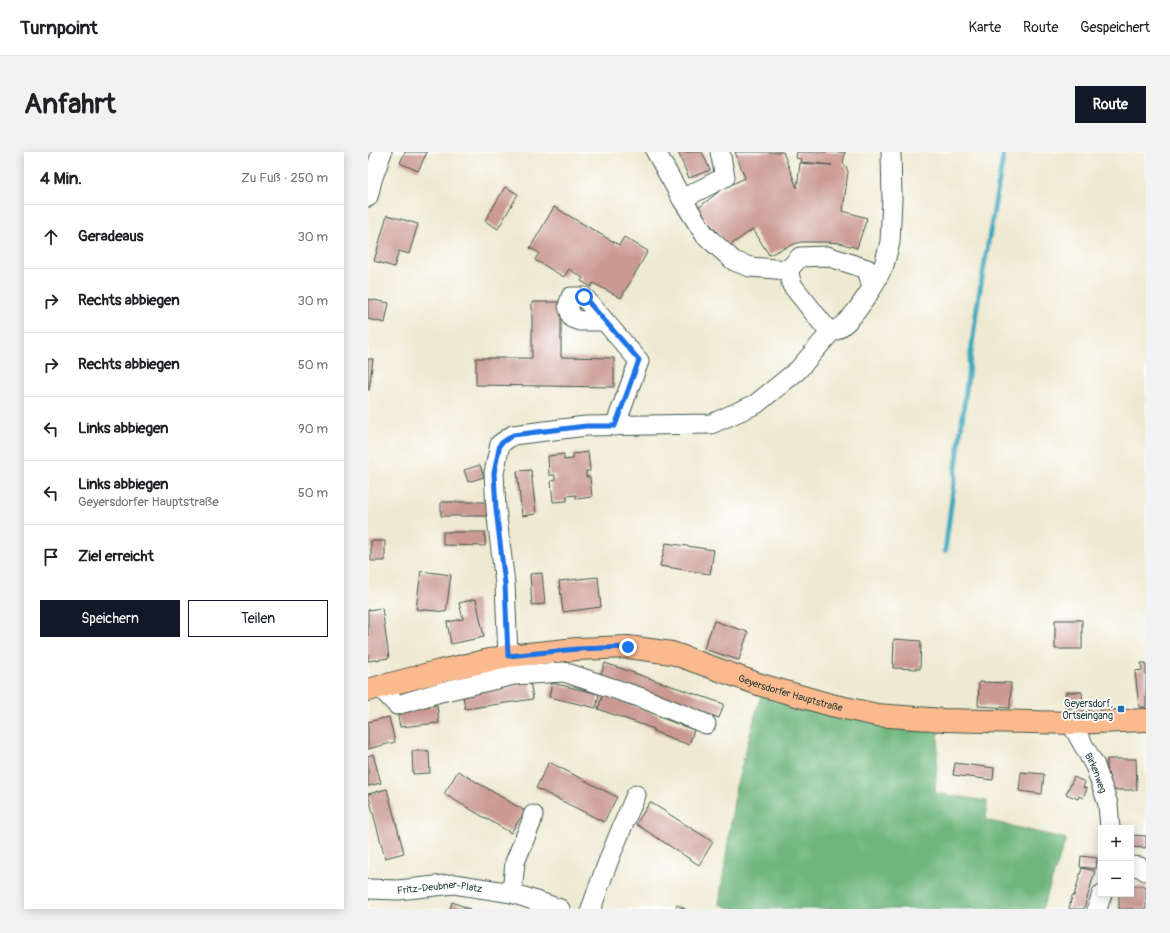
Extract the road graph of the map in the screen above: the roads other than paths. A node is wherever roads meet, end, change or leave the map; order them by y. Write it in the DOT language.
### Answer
graph roads {
  1 [pos="382,152"];
  2 [pos="656,152"];
  3 [pos="720,152"];
  4 [pos="891,152"];
  5 [pos="368,197"];
  6 [pos="682,199"];
  7 [pos="788,270"];
  8 [pos="872,288"];
  9 [pos="605,321"];
  10 [pos="830,333"];
  11 [pos="615,426"];
  12 [pos="508,656"];
  13 [pos="374,689"];
  14 [pos="1146,720"];
  15 [pos="1071,723"];
  16 [pos="706,724"];
  17 [pos="636,795"];
  18 [pos="533,815"];
  19 [pos="1110,825"];
  20 [pos="1134,866"];
  21 [pos="1146,871"];
  22 [pos="368,890"];
  23 [pos="512,893"];
  24 [pos="1101,897"];
  25 [pos="560,909"];
  26 [pos="591,909"];
  27 [pos="1097,909"];
  1 -- 5 [label="street"];
  2 -- 6 [label="street"];
  3 -- 6 [label="street"];
  4 -- 8 [label="street"];
  6 -- 7 [label="street"];
  7 -- 8 [label="street"];
  7 -- 10 [label="street"];
  8 -- 10 [label="street"];
  9 -- 11 [label="street"];
  10 -- 11 [label="street"];
  11 -- 12 [label="street"];
  12 -- 13 [label="main road, Geyersdorfer Hauptstraße"];
  12 -- 15 [label="main road, Geyersdorfer Hauptstraße"];
  13 -- 16 [label="street"];
  14 -- 15 [label="main road, Geyersdorfer Hauptstraße"];
  15 -- 19 [label="street, Birkenweg"];
  17 -- 26 [label="street"];
  18 -- 23 [label="street"];
  20 -- 21 [label="street"];
  22 -- 23 [label="street, Fritz-Deubner-Platz"];
  23 -- 25 [label="street, Fritz-Deubner-Platz"];
  24 -- 27 [label="street"];
}
